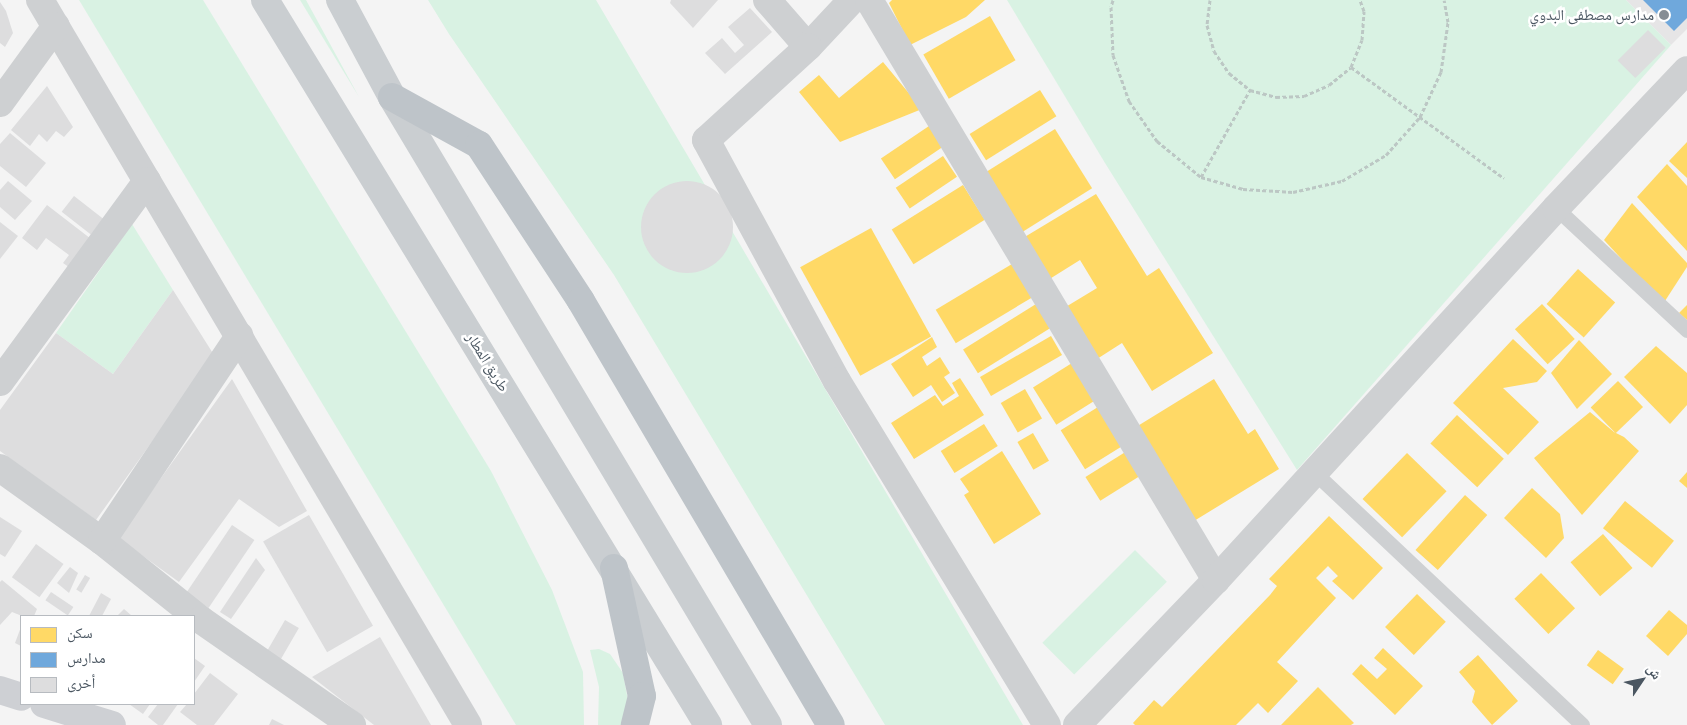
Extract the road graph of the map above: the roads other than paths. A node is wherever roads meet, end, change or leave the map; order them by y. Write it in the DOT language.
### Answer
graph roads {
  1 [pos="40,0"];
  2 [pos="265,0"];
  3 [pos="340,0"];
  4 [pos="767,0"];
  5 [pos="852,0"];
  6 [pos="869,0"];
  7 [pos="56,26"];
  8 [pos="808,47"];
  9 [pos="1687,70"];
  10 [pos="392,97"];
  11 [pos="0,103"];
  12 [pos="147,181"];
  13 [pos="1556,208"];
  14 [pos="1687,330"];
  15 [pos="239,336"];
  16 [pos="0,382"];
  17 [pos="0,468"];
  18 [pos="1315,473"];
  19 [pos="102,541"];
  20 [pos="614,568"];
  21 [pos="1216,580"];
  22 [pos="195,615"];
  23 [pos="195,615"];
  24 [pos="0,690"];
  25 [pos="20,697"];
  26 [pos="47,705"];
  27 [pos="112,725"];
  28 [pos="352,725"];
  29 [pos="468,725"];
  30 [pos="635,725"];
  31 [pos="708,725"];
  32 [pos="768,725"];
  33 [pos="831,725"];
  34 [pos="1047,725"];
  35 [pos="1077,725"];
  36 [pos="1582,725"];
  1 -- 7 [label="street"];
  2 -- 20 [label="main road, طريق المطار"];
  3 -- 10 [label="main road"];
  4 -- 8 [label="street"];
  5 -- 8 [label="street"];
  6 -- 21 [label="street"];
  7 -- 11 [label="street"];
  7 -- 12 [label="street"];
  8 -- 34 [label="street"];
  9 -- 13 [label="street"];
  10 -- 32 [label="main road"];
  10 -- 33 [label="highway"];
  12 -- 15 [label="street"];
  12 -- 16 [label="street"];
  13 -- 14 [label="lane"];
  13 -- 18 [label="street"];
  15 -- 19 [label="street"];
  15 -- 29 [label="street"];
  17 -- 19 [label="street"];
  18 -- 21 [label="street"];
  18 -- 36 [label="lane"];
  19 -- 22 [label="street"];
  20 -- 30 [label="highway"];
  20 -- 31 [label="main road, طريق المطار"];
  21 -- 35 [label="street"];
  23 -- 28 [label="street"];
  24 -- 25 [label="street"];
  26 -- 27 [label="street"];
}
